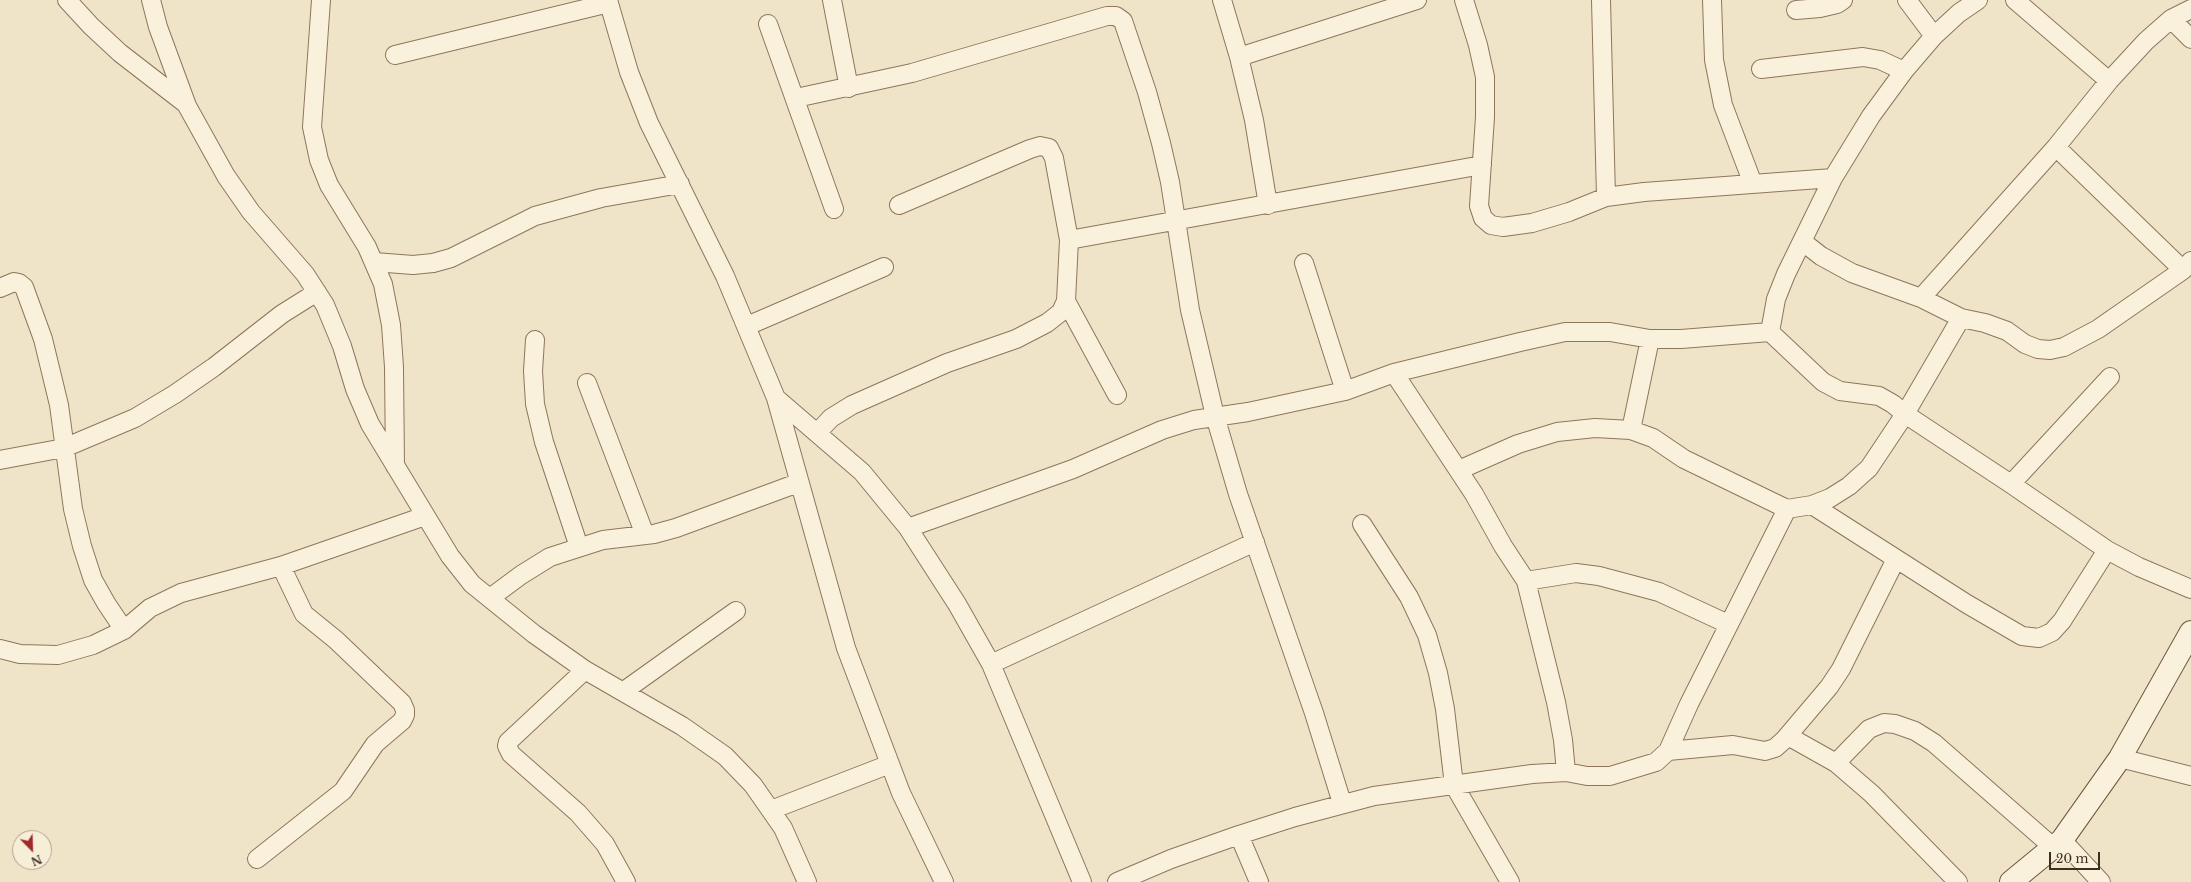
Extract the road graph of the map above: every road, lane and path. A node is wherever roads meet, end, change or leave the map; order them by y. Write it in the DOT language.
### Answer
graph roads {
  1 [pos="67,0"];
  2 [pos="151,0"];
  3 [pos="321,0"];
  4 [pos="832,0"];
  5 [pos="1222,0"];
  6 [pos="1417,0"];
  7 [pos="1464,0"];
  8 [pos="1601,0"];
  9 [pos="1712,0"];
  10 [pos="1843,0"];
  11 [pos="1908,0"];
  12 [pos="1978,0"];
  13 [pos="2015,0"];
  14 [pos="609,1"];
  15 [pos="2191,9"];
  16 [pos="1796,10"];
  17 [pos="2171,19"];
  18 [pos="768,24"];
  19 [pos="1934,36"];
  20 [pos="2191,39"];
  21 [pos="395,55"];
  22 [pos="1239,57"];
  23 [pos="1761,69"];
  24 [pos="1904,70"];
  25 [pos="2109,81"];
  26 [pos="849,88"];
  27 [pos="796,98"];
  28 [pos="186,104"];
  29 [pos="2056,147"];
  30 [pos="1482,165"];
  31 [pos="1833,178"];
  32 [pos="680,184"];
  33 [pos="1753,184"];
  34 [pos="1606,197"];
  35 [pos="899,205"];
  36 [pos="1268,205"];
  37 [pos="834,209"];
  38 [pos="1176,221"];
  39 [pos="1069,240"];
  40 [pos="1803,242"];
  41 [pos="374,262"];
  42 [pos="1304,263"];
  43 [pos="884,266"];
  44 [pos="2187,266"];
  45 [pos="0,288"];
  46 [pos="317,292"];
  47 [pos="1921,298"];
  48 [pos="1066,301"];
  49 [pos="1960,318"];
  50 [pos="747,326"];
  51 [pos="1770,332"];
  52 [pos="1650,339"];
  53 [pos="534,340"];
  54 [pos="1394,374"];
  55 [pos="2110,377"];
  56 [pos="587,383"];
  57 [pos="1345,391"];
  58 [pos="1117,395"];
  59 [pos="776,398"];
  60 [pos="1905,414"];
  61 [pos="1215,416"];
  62 [pos="1631,430"];
  63 [pos="817,433"];
  64 [pos="64,448"];
  65 [pos="0,460"];
  66 [pos="395,466"];
  67 [pos="1459,470"];
  68 [pos="798,483"];
  69 [pos="2011,484"];
  70 [pos="1812,505"];
  71 [pos="1787,509"];
  72 [pos="425,516"];
  73 [pos="1362,524"];
  74 [pos="908,528"];
  75 [pos="645,535"];
  76 [pos="1255,542"];
  77 [pos="578,547"];
  78 [pos="2107,550"];
  79 [pos="1896,559"];
  80 [pos="281,566"];
  81 [pos="1526,581"];
  82 [pos="2191,589"];
  83 [pos="490,598"];
  84 [pos="736,611"];
  85 [pos="1728,624"];
  86 [pos="124,630"];
  87 [pos="2191,632"];
  88 [pos="0,649"];
  89 [pos="991,664"];
  90 [pos="585,670"];
  91 [pos="624,691"];
  92 [pos="1788,736"];
  93 [pos="1668,751"];
  94 [pos="2120,758"];
  95 [pos="1836,763"];
  96 [pos="890,764"];
  97 [pos="1566,772"];
  98 [pos="2191,776"];
  99 [pos="1454,785"];
  100 [pos="1342,803"];
  101 [pos="771,810"];
  102 [pos="1239,835"];
  103 [pos="2058,844"];
  104 [pos="257,859"];
  105 [pos="621,880"];
  106 [pos="806,882"];
  107 [pos="944,882"];
  108 [pos="1082,882"];
  109 [pos="1117,882"];
  110 [pos="1259,882"];
  111 [pos="1510,882"];
  112 [pos="1958,882"];
  113 [pos="2011,882"];
  114 [pos="2101,882"];
  1 -- 28 [label="street"];
  2 -- 28 [label="street"];
  3 -- 41 [label="street"];
  4 -- 26 [label="street"];
  5 -- 22 [label="street"];
  6 -- 22 [label="street"];
  7 -- 30 [label="street"];
  8 -- 34 [label="street"];
  9 -- 33 [label="street"];
  10 -- 16 [label="street"];
  11 -- 19 [label="street"];
  12 -- 19 [label="street"];
  13 -- 25 [label="street"];
  14 -- 21 [label="street"];
  14 -- 32 [label="street"];
  15 -- 17 [label="street"];
  17 -- 20 [label="street"];
  17 -- 25 [label="street"];
  18 -- 27 [label="street"];
  19 -- 24 [label="street"];
  22 -- 36 [label="street"];
  23 -- 24 [label="street"];
  24 -- 31 [label="street"];
  25 -- 29 [label="street"];
  26 -- 27 [label="street"];
  26 -- 38 [label="street"];
  27 -- 37 [label="street"];
  28 -- 46 [label="street"];
  29 -- 44 [label="street"];
  29 -- 47 [label="street"];
  30 -- 34 [label="street"];
  30 -- 36 [label="street"];
  31 -- 33 [label="street"];
  31 -- 40 [label="street"];
  32 -- 41 [label="street"];
  32 -- 50 [label="street"];
  33 -- 34 [label="street"];
  35 -- 39 [label="street"];
  36 -- 38 [label="street"];
  38 -- 39 [label="street"];
  38 -- 61 [label="street"];
  39 -- 48 [label="street"];
  40 -- 47 [label="street"];
  40 -- 51 [label="street"];
  41 -- 66 [label="street"];
  42 -- 57 [label="street"];
  43 -- 50 [label="street"];
  44 -- 49 [label="street"];
  45 -- 64 [label="street"];
  46 -- 64 [label="street"];
  46 -- 66 [label="street"];
  47 -- 49 [label="street"];
  48 -- 58 [label="street"];
  48 -- 63 [label="street"];
  49 -- 60 [label="street"];
  50 -- 59 [label="street"];
  51 -- 52 [label="street"];
  51 -- 60 [label="street"];
  52 -- 54 [label="street"];
  52 -- 62 [label="street"];
  53 -- 77 [label="street"];
  54 -- 57 [label="street"];
  54 -- 67 [label="street"];
  55 -- 69 [label="street"];
  56 -- 75 [label="street"];
  57 -- 61 [label="street"];
  59 -- 63 [label="street"];
  59 -- 68 [label="street"];
  60 -- 69 [label="street"];
  60 -- 70 [label="street"];
  61 -- 74 [label="street"];
  61 -- 76 [label="street"];
  62 -- 67 [label="street"];
  62 -- 71 [label="street"];
  63 -- 74 [label="street"];
  64 -- 65 [label="street"];
  64 -- 86 [label="street"];
  66 -- 72 [label="street"];
  67 -- 81 [label="street"];
  68 -- 75 [label="street"];
  68 -- 96 [label="street"];
  69 -- 78 [label="street"];
  70 -- 71 [label="street"];
  70 -- 79 [label="street"];
  71 -- 85 [label="street"];
  72 -- 80 [label="street"];
  72 -- 83 [label="street"];
  73 -- 99 [label="street"];
  74 -- 89 [label="street"];
  75 -- 77 [label="street"];
  76 -- 89 [label="street"];
  76 -- 100 [label="street"];
  77 -- 83 [label="street"];
  78 -- 79 [label="street"];
  78 -- 82 [label="street"];
  79 -- 92 [label="street"];
  80 -- 86 [label="street"];
  80 -- 104 [label="street"];
  81 -- 85 [label="street"];
  81 -- 97 [label="street"];
  83 -- 90 [label="street"];
  84 -- 91 [label="street"];
  85 -- 93 [label="street"];
  86 -- 88 [label="street"];
  87 -- 94 [label="main road"];
  89 -- 108 [label="street"];
  90 -- 91 [label="street"];
  90 -- 105 [label="street"];
  91 -- 101 [label="street"];
  92 -- 93 [label="street"];
  92 -- 95 [label="street"];
  93 -- 97 [label="street"];
  94 -- 98 [label="street"];
  94 -- 103 [label="main road"];
  95 -- 103 [label="street"];
  95 -- 112 [label="street"];
  96 -- 101 [label="street"];
  96 -- 107 [label="street"];
  97 -- 99 [label="street"];
  99 -- 100 [label="street"];
  99 -- 111 [label="street"];
  100 -- 102 [label="street"];
  101 -- 106 [label="street"];
  102 -- 109 [label="street"];
  102 -- 110 [label="street"];
  103 -- 113 [label="main road"];
  103 -- 114 [label="street"];
}
